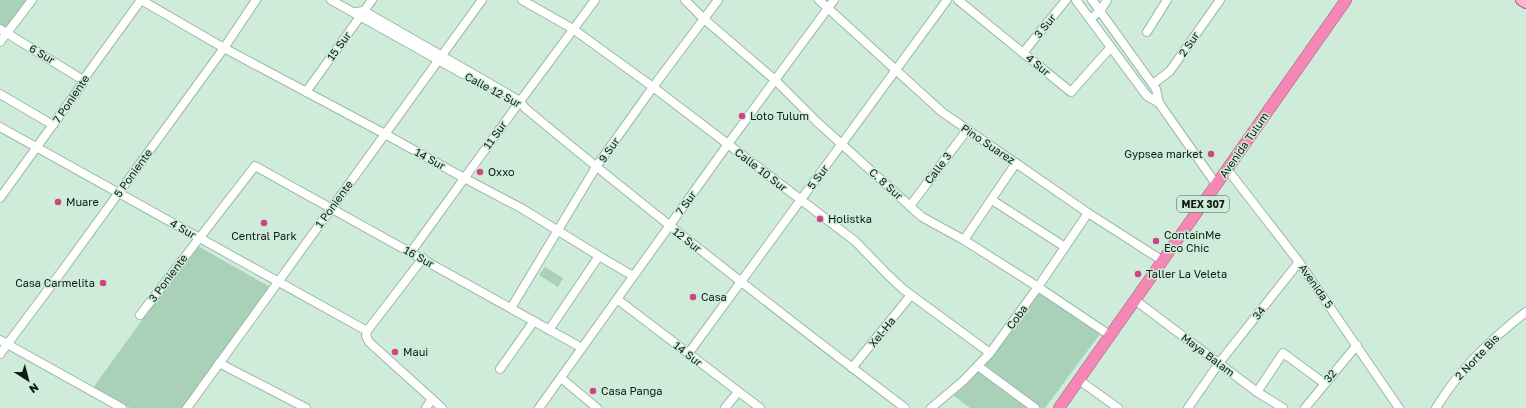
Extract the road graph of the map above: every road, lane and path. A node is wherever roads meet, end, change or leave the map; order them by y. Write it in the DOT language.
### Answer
graph roads {
  1 [pos="32,0"];
  2 [pos="141,0"];
  3 [pos="256,0"];
  4 [pos="331,0"];
  5 [pos="372,0"];
  6 [pos="482,0"];
  7 [pos="522,0"];
  8 [pos="595,0"];
  9 [pos="685,0"];
  10 [pos="718,0"];
  11 [pos="819,0"];
  12 [pos="834,0"];
  13 [pos="947,0"];
  14 [pos="958,0"];
  15 [pos="1066,0"];
  16 [pos="1076,0"];
  17 [pos="1092,0"];
  18 [pos="1107,0"];
  19 [pos="1168,0"];
  20 [pos="1220,0"];
  21 [pos="1346,0"];
  22 [pos="1521,0"];
  23 [pos="1526,3"];
  24 [pos="828,8"];
  25 [pos="1100,11"];
  26 [pos="360,13"];
  27 [pos="704,19"];
  28 [pos="1090,19"];
  29 [pos="573,29"];
  30 [pos="3,31"];
  31 [pos="1147,32"];
  32 [pos="0,42"];
  33 [pos="1111,47"];
  34 [pos="224,48"];
  35 [pos="1023,53"];
  36 [pos="440,58"];
  37 [pos="896,70"];
  38 [pos="83,80"];
  39 [pos="775,80"];
  40 [pos="1153,84"];
  41 [pos="653,87"];
  42 [pos="306,92"];
  43 [pos="0,94"];
  44 [pos="1159,103"];
  45 [pos="521,104"];
  46 [pos="53,126"];
  47 [pos="0,127"];
  48 [pos="967,130"];
  49 [pos="385,134"];
  50 [pos="728,144"];
  51 [pos="842,145"];
  52 [pos="35,148"];
  53 [pos="1016,163"];
  54 [pos="255,166"];
  55 [pos="596,168"];
  56 [pos="1227,169"];
  57 [pos="464,178"];
  58 [pos="1216,184"];
  59 [pos="119,193"];
  60 [pos="0,198"];
  61 [pos="800,200"];
  62 [pos="992,200"];
  63 [pos="910,206"];
  64 [pos="331,208"];
  65 [pos="1088,213"];
  66 [pos="670,226"];
  67 [pos="559,231"];
  68 [pos="199,238"];
  69 [pos="964,240"];
  70 [pos="1065,247"];
  71 [pos="411,252"];
  72 [pos="599,256"];
  73 [pos="423,258"];
  74 [pos="1164,261"];
  75 [pos="1299,262"];
  76 [pos="634,276"];
  77 [pos="278,281"];
  78 [pos="741,282"];
  79 [pos="1038,287"];
  80 [pos="911,295"];
  81 [pos="617,299"];
  82 [pos="1136,300"];
  83 [pos="511,308"];
  84 [pos="1526,312"];
  85 [pos="140,315"];
  86 [pos="534,321"];
  87 [pos="549,330"];
  88 [pos="366,334"];
  89 [pos="1111,336"];
  90 [pos="0,340"];
  91 [pos="8,344"];
  92 [pos="1357,346"];
  93 [pos="582,348"];
  94 [pos="990,353"];
  95 [pos="0,354"];
  96 [pos="688,354"];
  97 [pos="219,363"];
  98 [pos="1219,363"];
  99 [pos="978,366"];
  100 [pos="852,368"];
  101 [pos="500,369"];
  102 [pos="561,378"];
  103 [pos="1079,380"];
  104 [pos="1324,383"];
  105 [pos="738,392"];
  106 [pos="1257,392"];
  107 [pos="432,399"];
  108 [pos="189,407"];
  109 [pos="300,407"];
  110 [pos="122,408"];
  111 [pos="426,408"];
  112 [pos="442,408"];
  113 [pos="539,408"];
  114 [pos="597,408"];
  115 [pos="725,408"];
  116 [pos="760,408"];
  117 [pos="905,408"];
  118 [pos="931,408"];
  119 [pos="1035,408"];
  120 [pos="1059,408"];
  121 [pos="1118,408"];
  122 [pos="1188,408"];
  123 [pos="1283,408"];
  124 [pos="1305,408"];
  125 [pos="1398,408"];
  126 [pos="1436,408"];
  1 -- 30 [label="street"];
  2 -- 34 [label="street, 14 Sur"];
  2 -- 38 [label="street, 7 Poniente"];
  3 -- 34 [label="street, 5 Poniente"];
  4 -- 26 [label="street, Calle 12 Sur"];
  5 -- 26 [label="street, 15 Sur"];
  6 -- 36 [label="street, 1 Poniente"];
  7 -- 29 [label="street, Calle 10 Sur"];
  8 -- 29 [label="street, 11 Sur"];
  9 -- 27 [label="street, C. 8 Sur"];
  10 -- 27 [label="street, 9 Sur"];
  11 -- 24 [label="street"];
  12 -- 24 [label="street, 7 Sur"];
  13 -- 37 [label="street, 5 Sur"];
  14 -- 35 [label="street, 4 Sur"];
  15 -- 35 [label="street, 3 Sur"];
  16 -- 28 [label="street"];
  17 -- 25 [label="street"];
  18 -- 25 [label="street"];
  19 -- 31 [label="street"];
  20 -- 40 [label="street, 2 Sur"];
  21 -- 56 [label="highway, Avenida Tulum / MEX 307"];
  22 -- 23 [label="main road"];
  24 -- 37 [label="street, Pino Suarez"];
  24 -- 39 [label="street, 7 Sur"];
  25 -- 28 [label="street"];
  25 -- 40 [label="street"];
  26 -- 36 [label="street, Calle 12 Sur"];
  26 -- 42 [label="street, 15 Sur"];
  27 -- 39 [label="street, C. 8 Sur"];
  27 -- 41 [label="street, 9 Sur"];
  28 -- 33 [label="street"];
  29 -- 41 [label="street, Calle 10 Sur"];
  29 -- 45 [label="street, 11 Sur"];
  30 -- 32 [label="street"];
  30 -- 38 [label="street, 6 Sur"];
  33 -- 35 [label="street, 4 Sur"];
  33 -- 44 [label="street"];
  34 -- 42 [label="street, 14 Sur"];
  34 -- 59 [label="street, 5 Poniente"];
  36 -- 45 [label="street, Calle 12 Sur"];
  36 -- 49 [label="street, 1 Poniente"];
  37 -- 48 [label="street, Pino Suarez"];
  37 -- 51 [label="street, 5 Sur"];
  38 -- 46 [label="street, 7 Poniente"];
  39 -- 50 [label="street, 7 Sur"];
  39 -- 51 [label="street, C. 8 Sur"];
  40 -- 44 [label="street"];
  41 -- 50 [label="street, Calle 10 Sur"];
  41 -- 55 [label="street, 9 Sur"];
  42 -- 49 [label="street, 14 Sur"];
  43 -- 46 [label="street"];
  44 -- 58 [label="street"];
  45 -- 55 [label="street, 12 Sur"];
  45 -- 57 [label="street, 11 Sur"];
  46 -- 52 [label="street, 7 Poniente"];
  47 -- 52 [label="street, 4 Sur"];
  48 -- 53 [label="street, Pino Suarez"];
  48 -- 63 [label="street, Calle 3"];
  49 -- 57 [label="street, 14 Sur"];
  49 -- 64 [label="street, 1 Poniente"];
  50 -- 61 [label="street, Calle 10 Sur"];
  50 -- 66 [label="street, 7 Sur"];
  51 -- 61 [label="street, 5 Sur"];
  51 -- 63 [label="street, C. 8 Sur"];
  52 -- 59 [label="street, 4 Sur"];
  52 -- 60 [label="street, 7 Poniente"];
  53 -- 62 [label="street"];
  53 -- 65 [label="street, Pino Suarez"];
  54 -- 64 [label="street, 16 Sur"];
  54 -- 68 [label="street, 3 Poniente"];
  55 -- 66 [label="street, 12 Sur"];
  55 -- 67 [label="street, 9 Sur"];
  56 -- 58 [label="highway, Avenida Tulum / MEX 307"];
  56 -- 75 [label="street, Avenida 5"];
  57 -- 67 [label="street, 14 Sur"];
  57 -- 71 [label="street, 11 Sur"];
  58 -- 74 [label="highway, Avenida Tulum / MEX 307"];
  59 -- 68 [label="street, 4 Sur"];
  59 -- 91 [label="street, 5 Poniente"];
  61 -- 78 [label="street, 5 Sur"];
  61 -- 80 [label="street, Calle 10 Sur"];
  62 -- 69 [label="street"];
  62 -- 70 [label="street"];
  63 -- 69 [label="street, C. 8 Sur"];
  64 -- 71 [label="street, 16 Sur"];
  64 -- 77 [label="street, 1 Poniente"];
  65 -- 70 [label="street, Coba"];
  65 -- 74 [label="street, Pino Suarez"];
  66 -- 76 [label="street, 7 Sur"];
  66 -- 78 [label="street, 12 Sur"];
  67 -- 72 [label="street, 14 Sur"];
  67 -- 83 [label="street, 9 Sur"];
  68 -- 77 [label="street, 4 Sur"];
  68 -- 85 [label="street, 3 Poniente"];
  69 -- 79 [label="street, C. 8 Sur"];
  70 -- 79 [label="street, Coba"];
  71 -- 73 [label="street, 16 Sur"];
  72 -- 76 [label="street, 14 Sur"];
  72 -- 87 [label="street"];
  73 -- 83 [label="street, 16 Sur"];
  73 -- 88 [label="street"];
  74 -- 82 [label="highway, Avenida Tulum / MEX 307"];
  75 -- 92 [label="street, Avenida 5"];
  75 -- 98 [label="street, 34"];
  76 -- 81 [label="street, 7 Sur"];
  77 -- 88 [label="street, 4 Sur"];
  77 -- 97 [label="street, 1 Poniente"];
  78 -- 96 [label="street, 5 Sur"];
  78 -- 100 [label="street, 12 Sur"];
  79 -- 89 [label="street, C. 8 Sur"];
  79 -- 94 [label="street, Coba"];
  80 -- 94 [label="street, Calle 10 Sur"];
  80 -- 100 [label="street, Xel-Ha"];
  81 -- 93 [label="street, 7 Sur"];
  81 -- 96 [label="street, 14 Sur"];
  82 -- 89 [label="highway, Avenida Tulum / MEX 307"];
  82 -- 98 [label="street, Maya Balam"];
  83 -- 86 [label="street, 16 Sur"];
  84 -- 126 [label="street, 2 Norte Bis"];
  86 -- 87 [label="street, 16 Sur"];
  86 -- 101 [label="street"];
  87 -- 93 [label="street, 16 Sur"];
  88 -- 107 [label="street, 4 Sur"];
  89 -- 103 [label="highway, Avenida Tulum / MEX 307"];
  90 -- 91 [label="street"];
  91 -- 95 [label="street, 5 Poniente"];
  91 -- 110 [label="street"];
  92 -- 104 [label="street, 32"];
  92 -- 125 [label="street, Avenida 5"];
  93 -- 102 [label="street, 7 Sur"];
  94 -- 99 [label="street, Coba"];
  96 -- 105 [label="street, 14 Sur"];
  97 -- 108 [label="street, 1 Poniente"];
  97 -- 109 [label="street"];
  98 -- 106 [label="street, Maya Balam"];
  98 -- 122 [label="street, 34"];
  99 -- 118 [label="street, Coba"];
  99 -- 119 [label="street"];
  100 -- 117 [label="street, 12 Sur"];
  102 -- 113 [label="street, 7 Sur"];
  102 -- 114 [label="street"];
  103 -- 120 [label="highway, Avenida Tulum / MEX 307"];
  103 -- 121 [label="street"];
  104 -- 106 [label="street"];
  104 -- 124 [label="street, 32"];
  105 -- 115 [label="street"];
  105 -- 116 [label="street, 14 Sur"];
  106 -- 123 [label="street, Maya Balam"];
  107 -- 111 [label="street"];
  107 -- 112 [label="street, 4 Sur"];
}
